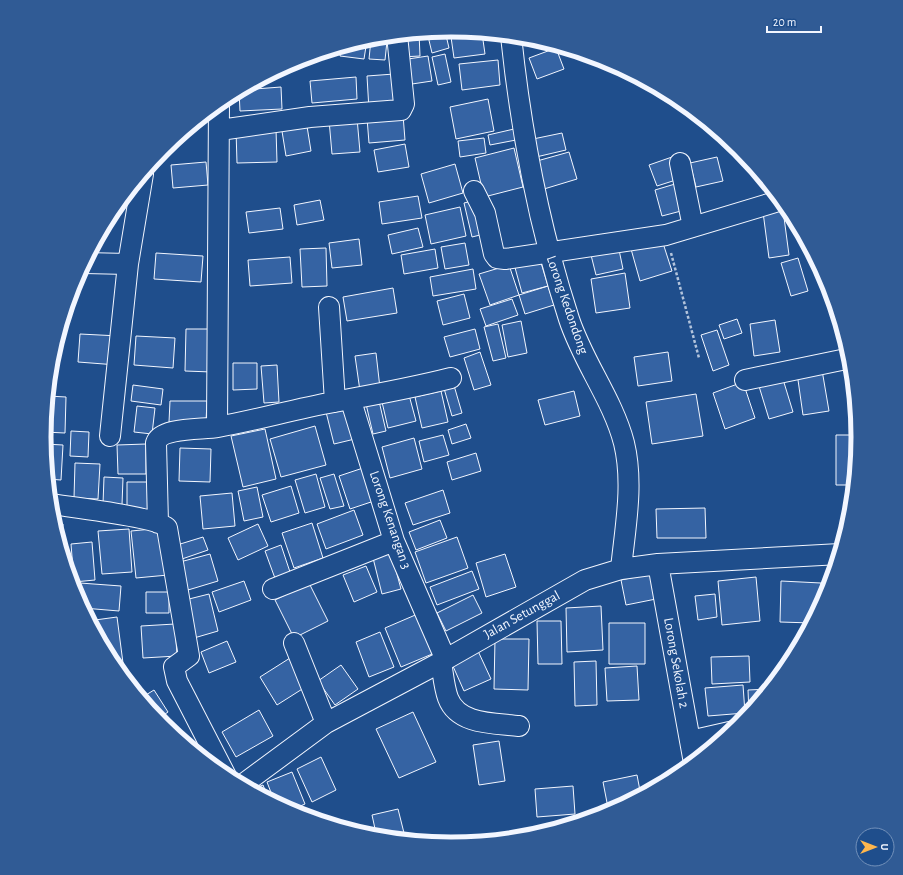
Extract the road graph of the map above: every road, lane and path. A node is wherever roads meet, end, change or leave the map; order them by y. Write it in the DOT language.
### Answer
graph roads {
  1 [pos="398,40"];
  2 [pos="512,41"];
  3 [pos="219,111"];
  4 [pos="220,130"];
  5 [pos="680,162"];
  6 [pos="141,184"];
  7 [pos="474,190"];
  8 [pos="775,202"];
  9 [pos="693,227"];
  10 [pos="666,235"];
  11 [pos="549,253"];
  12 [pos="91,263"];
  13 [pos="128,264"];
  14 [pos="329,307"];
  15 [pos="699,358"];
  16 [pos="844,359"];
  17 [pos="451,378"];
  18 [pos="746,380"];
  19 [pos="343,401"];
  20 [pos="217,427"];
  21 [pos="110,436"];
  22 [pos="57,505"];
  23 [pos="158,523"];
  24 [pos="394,541"];
  25 [pos="834,554"];
  26 [pos="658,564"];
  27 [pos="621,569"];
  28 [pos="273,589"];
  29 [pos="294,643"];
  30 [pos="443,660"];
  31 [pos="326,723"];
  32 [pos="519,726"];
  33 [pos="722,733"];
  34 [pos="690,740"];
  35 [pos="693,757"];
  36 [pos="221,765"];
  37 [pos="247,781"];
  1 -- 4 [label="street"];
  2 -- 11 [label="street, Lorong Kedondong"];
  3 -- 4 [label="street"];
  4 -- 20 [label="street"];
  5 -- 9 [label="street"];
  6 -- 13 [label="street"];
  7 -- 11 [label="street"];
  8 -- 9 [label="street"];
  9 -- 10 [label="street"];
  10 -- 11 [label="street"];
  10 -- 15 [label="path"];
  11 -- 27 [label="street, Lorong Kedondong"];
  12 -- 13 [label="street"];
  13 -- 21 [label="street"];
  14 -- 19 [label="street, Lorong Kenangan 3"];
  16 -- 18 [label="street"];
  17 -- 19 [label="street"];
  19 -- 20 [label="street"];
  19 -- 24 [label="street, Lorong Kenangan 3"];
  20 -- 23 [label="street"];
  22 -- 23 [label="street"];
  23 -- 36 [label="street"];
  24 -- 28 [label="street"];
  24 -- 30 [label="street, Lorong Kenangan 3"];
  25 -- 26 [label="street, Jalan Setunggal"];
  26 -- 27 [label="street, Jalan Setunggal"];
  26 -- 34 [label="street, Lorong Sekolah 2"];
  27 -- 30 [label="street, Jalan Setunggal"];
  29 -- 31 [label="street"];
  30 -- 31 [label="street, Jalan Setunggal"];
  30 -- 32 [label="street, Lorong Kenangan 3"];
  31 -- 37 [label="street, Jalan Setunggal"];
  33 -- 34 [label="street"];
  34 -- 35 [label="street, Lorong Sekolah 2"];
}
